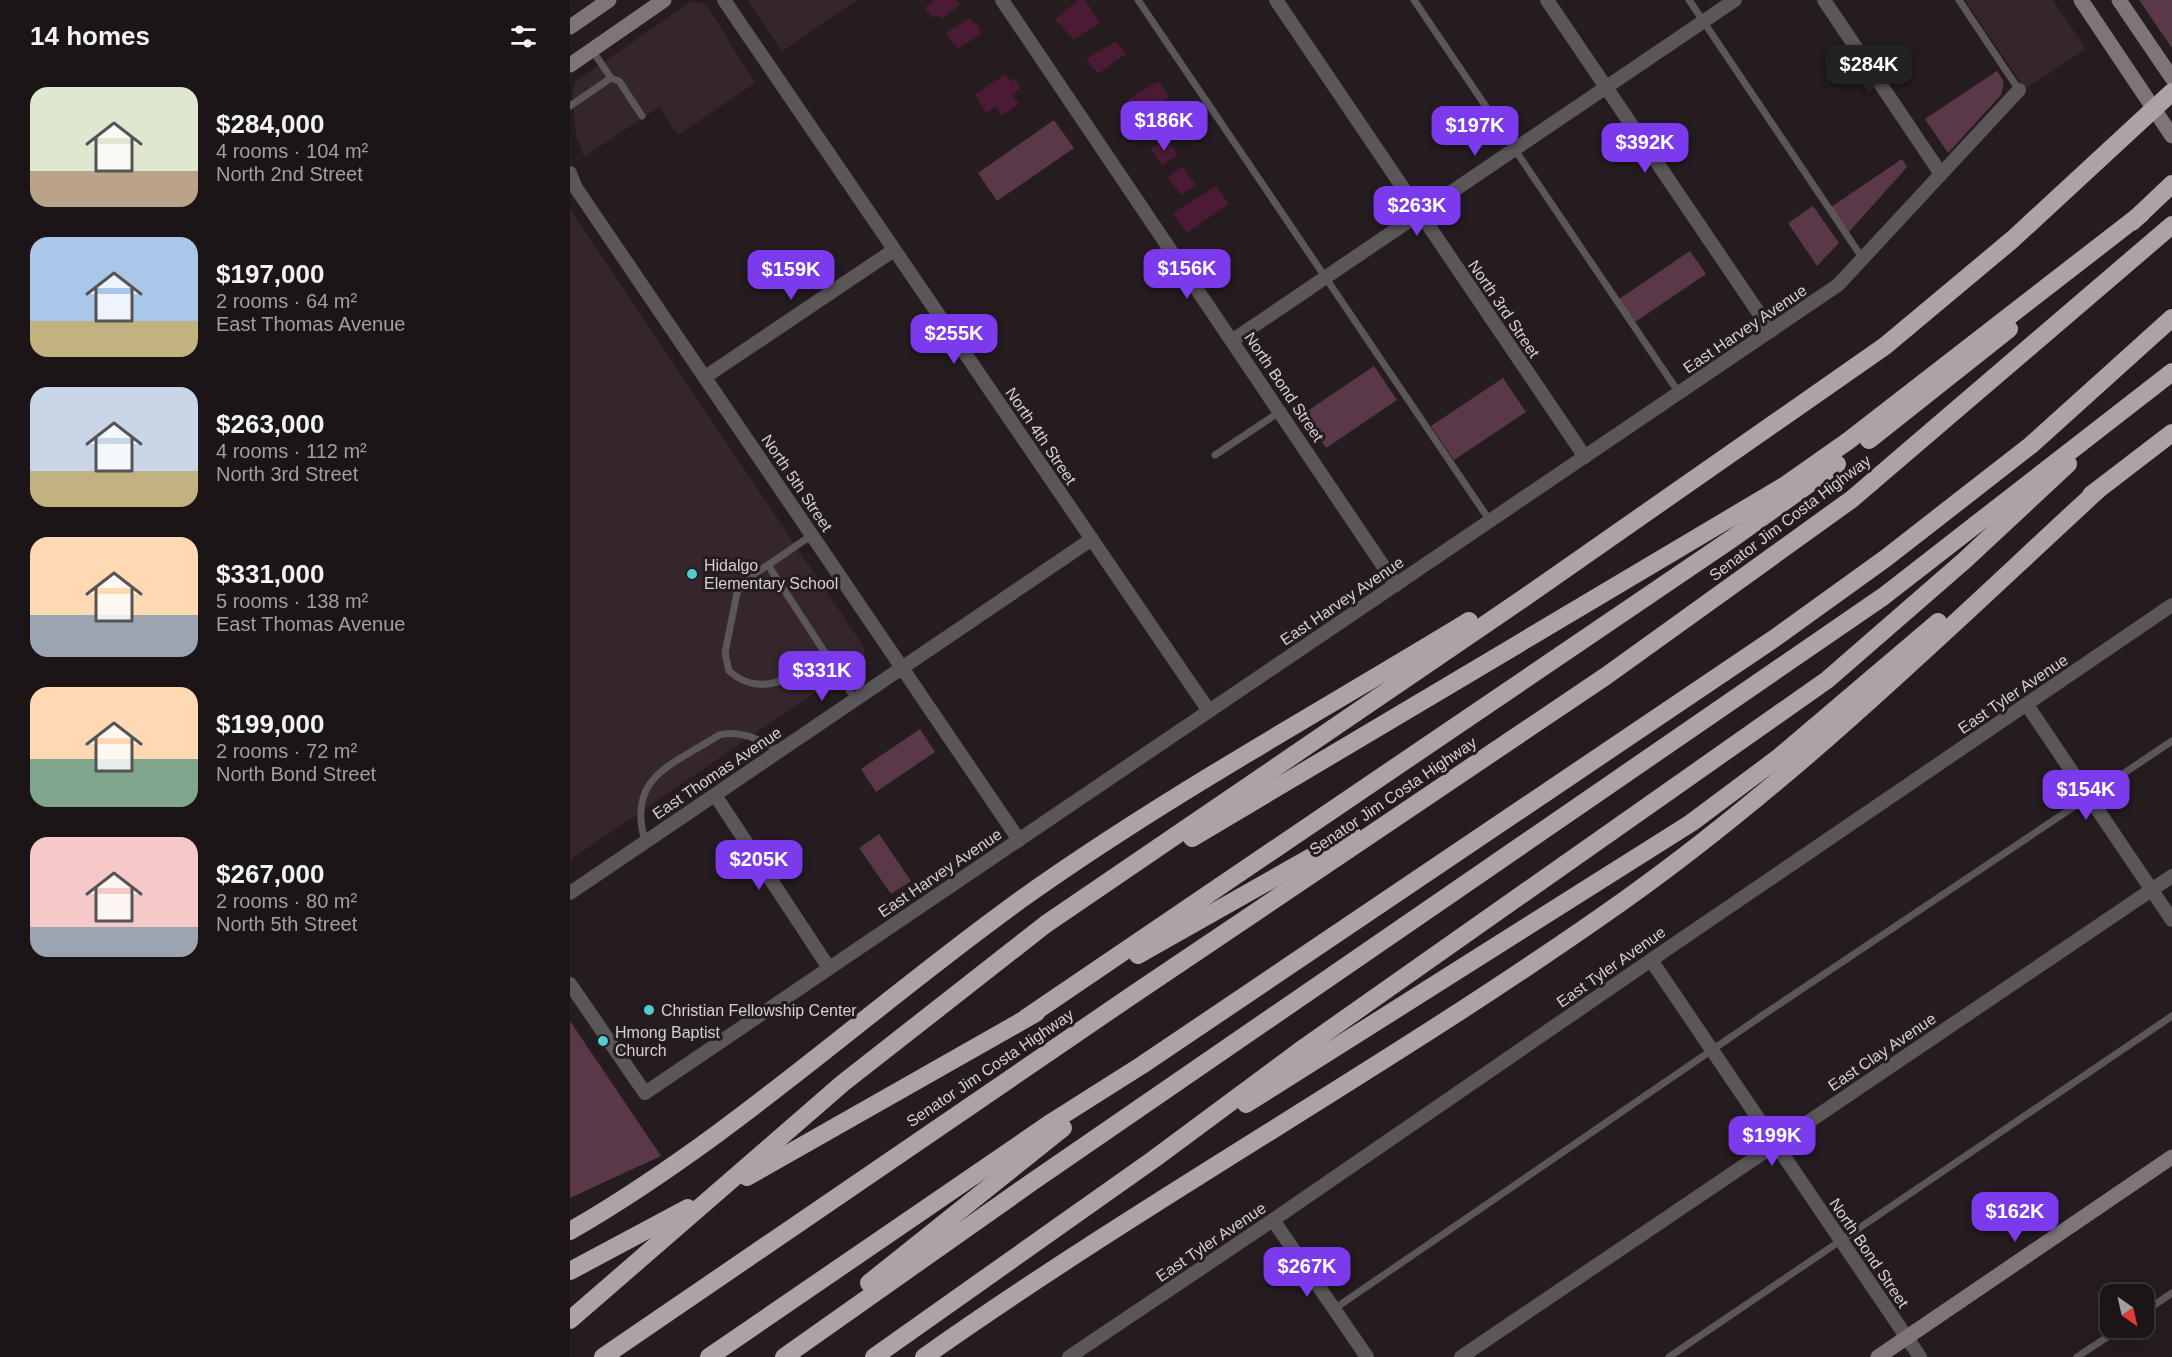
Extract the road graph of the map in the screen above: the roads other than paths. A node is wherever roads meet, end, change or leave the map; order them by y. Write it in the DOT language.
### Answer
graph roads {
  1 [pos="609,0"];
  2 [pos="664,0"];
  3 [pos="724,0"];
  4 [pos="1002,0"];
  5 [pos="1138,0"];
  6 [pos="1276,0"];
  7 [pos="1414,0"];
  8 [pos="1547,0"];
  9 [pos="1689,0"];
  10 [pos="1735,0"];
  11 [pos="1824,0"];
  12 [pos="1959,0"];
  13 [pos="2081,0"];
  14 [pos="2118,0"];
  15 [pos="1703,22"];
  16 [pos="570,27"];
  17 [pos="592,50"];
  18 [pos="2167,60"];
  19 [pos="570,65"];
  20 [pos="611,78"];
  21 [pos="2172,78"];
  22 [pos="1605,88"];
  23 [pos="2019,90"];
  24 [pos="2172,92"];
  25 [pos="570,106"];
  26 [pos="642,116"];
  27 [pos="2172,136"];
  28 [pos="1515,150"];
  29 [pos="570,173"];
  30 [pos="1941,174"];
  31 [pos="2172,184"];
  32 [pos="1420,213"];
  33 [pos="2141,214"];
  34 [pos="2172,225"];
  35 [pos="894,250"];
  36 [pos="1863,259"];
  37 [pos="1325,277"];
  38 [pos="2172,318"];
  39 [pos="1771,331"];
  40 [pos="1233,340"];
  41 [pos="2172,372"];
  42 [pos="705,378"];
  43 [pos="1679,393"];
  44 [pos="2125,409"];
  45 [pos="1281,411"];
  46 [pos="2172,433"];
  47 [pos="1215,455"];
  48 [pos="1585,457"];
  49 [pos="2099,489"];
  50 [pos="1491,521"];
  51 [pos="812,535"];
  52 [pos="1606,538"];
  53 [pos="1092,539"];
  54 [pos="768,565"];
  55 [pos="1396,585"];
  56 [pos="2172,605"];
  57 [pos="826,655"];
  58 [pos="902,667"];
  59 [pos="855,699"];
  60 [pos="2027,705"];
  61 [pos="1209,711"];
  62 [pos="2172,741"];
  63 [pos="780,751"];
  64 [pos="1471,767"];
  65 [pos="715,795"];
  66 [pos="2090,798"];
  67 [pos="1019,840"];
  68 [pos="645,842"];
  69 [pos="2172,876"];
  70 [pos="2152,890"];
  71 [pos="570,893"];
  72 [pos="2172,920"];
  73 [pos="1650,960"];
  74 [pos="829,968"];
  75 [pos="570,984"];
  76 [pos="946,1003"];
  77 [pos="2172,1017"];
  78 [pos="1026,1018"];
  79 [pos="1712,1050"];
  80 [pos="1142,1065"];
  81 [pos="1775,1144"];
  82 [pos="2172,1157"];
  83 [pos="1154,1159"];
  84 [pos="1274,1220"];
  85 [pos="570,1231"];
  86 [pos="1840,1240"];
  87 [pos="570,1271"];
  88 [pos="2172,1293"];
  89 [pos="2154,1305"];
  90 [pos="1334,1309"];
  91 [pos="570,1320"];
  92 [pos="1906,1337"];
  93 [pos="2106,1338"];
  94 [pos="603,1357"];
  95 [pos="709,1357"];
  96 [pos="777,1357"];
  97 [pos="784,1357"];
  98 [pos="874,1357"];
  99 [pos="924,1357"];
  100 [pos="1069,1357"];
  101 [pos="1367,1357"];
  102 [pos="1461,1357"];
  103 [pos="1669,1357"];
  104 [pos="1878,1357"];
  105 [pos="1920,1357"];
  106 [pos="2077,1357"];
  1 -- 16 [label="main road"];
  2 -- 17 [label="main road"];
  3 -- 35 [label="street, North 4th Street"];
  4 -- 40 [label="street, North Bond Street"];
  5 -- 37 [label="lane"];
  6 -- 32 [label="street, North 3rd Street"];
  7 -- 28 [label="lane"];
  8 -- 22 [label="street"];
  9 -- 15 [label="lane"];
  10 -- 15 [label="street"];
  11 -- 30 [label="street"];
  12 -- 23 [label="lane"];
  13 -- 27 [label="main road"];
  14 -- 18 [label="main road"];
  15 -- 22 [label="street"];
  15 -- 36 [label="lane"];
  17 -- 19 [label="main road"];
  17 -- 20 [label="lane"];
  18 -- 21 [label="main road"];
  20 -- 25 [label="lane"];
  20 -- 26 [label="lane"];
  22 -- 28 [label="street"];
  22 -- 39 [label="street"];
  23 -- 30 [label="street, East Harvey Avenue"];
  24 -- 52 [label="highway"];
  28 -- 32 [label="street"];
  28 -- 43 [label="lane"];
  29 -- 42 [label="street, North 5th Street"];
  30 -- 36 [label="street, East Harvey Avenue"];
  31 -- 33 [label="highway"];
  32 -- 37 [label="street"];
  32 -- 48 [label="street, North 3rd Street"];
  33 -- 76 [label="highway"];
  33 -- 78 [label="highway"];
  34 -- 64 [label="highway, Senator Jim Costa Highway"];
  35 -- 42 [label="street"];
  35 -- 53 [label="street, North 4th Street"];
  36 -- 39 [label="street, East Harvey Avenue"];
  37 -- 40 [label="street"];
  37 -- 50 [label="lane"];
  38 -- 80 [label="highway"];
  39 -- 43 [label="street, East Harvey Avenue"];
  40 -- 45 [label="street, North Bond Street"];
  41 -- 44 [label="highway"];
  42 -- 51 [label="street, North 5th Street"];
  43 -- 48 [label="street, East Harvey Avenue"];
  44 -- 83 [label="highway"];
  44 -- 97 [label="highway"];
  45 -- 47 [label="lane"];
  45 -- 55 [label="street, North Bond Street"];
  46 -- 49 [label="highway"];
  48 -- 50 [label="street, East Harvey Avenue"];
  49 -- 83 [label="highway"];
  49 -- 99 [label="highway"];
  50 -- 55 [label="street, East Harvey Avenue"];
  51 -- 54 [label="lane"];
  51 -- 58 [label="street, North 5th Street"];
  52 -- 76 [label="highway"];
  52 -- 85 [label="highway"];
  53 -- 58 [label="street, East Thomas Avenue"];
  53 -- 61 [label="street, North 4th Street"];
  54 -- 57 [label="lane"];
  54 -- 57 [label="lane"];
  55 -- 61 [label="street, East Harvey Avenue"];
  56 -- 60 [label="street, East Tyler Avenue"];
  57 -- 59 [label="lane"];
  58 -- 59 [label="street, East Thomas Avenue"];
  58 -- 67 [label="street, North 5th Street"];
  59 -- 63 [label="street, East Thomas Avenue"];
  60 -- 66 [label="street"];
  60 -- 73 [label="street, East Tyler Avenue"];
  61 -- 67 [label="street, East Harvey Avenue"];
  62 -- 66 [label="lane"];
  63 -- 65 [label="street, East Thomas Avenue"];
  63 -- 68 [label="lane"];
  64 -- 78 [label="highway"];
  64 -- 94 [label="highway, Senator Jim Costa Highway"];
  65 -- 68 [label="street, East Thomas Avenue"];
  65 -- 74 [label="street"];
  66 -- 70 [label="street"];
  66 -- 79 [label="lane"];
  67 -- 74 [label="street, East Harvey Avenue"];
  68 -- 71 [label="street, East Thomas Avenue"];
  69 -- 70 [label="street, East Clay Avenue"];
  70 -- 72 [label="street"];
  70 -- 81 [label="street, East Clay Avenue"];
  73 -- 79 [label="street, North Bond Street"];
  73 -- 84 [label="street, East Tyler Avenue"];
  74 -- 75 [label="street, East Harvey Avenue"];
  76 -- 91 [label="highway"];
  77 -- 86 [label="lane"];
  78 -- 87 [label="highway"];
  79 -- 81 [label="street, North Bond Street"];
  79 -- 90 [label="lane"];
  80 -- 95 [label="highway"];
  80 -- 96 [label="highway"];
  81 -- 86 [label="street, North Bond Street"];
  81 -- 102 [label="street, East Clay Avenue"];
  82 -- 92 [label="main road"];
  83 -- 98 [label="highway"];
  84 -- 90 [label="street"];
  84 -- 100 [label="street, East Tyler Avenue"];
  86 -- 92 [label="street, North Bond Street"];
  86 -- 103 [label="lane"];
  88 -- 89 [label="lane"];
  90 -- 101 [label="street"];
  92 -- 104 [label="main road"];
  92 -- 105 [label="street, North Bond Street"];
  93 -- 106 [label="lane"];
}
